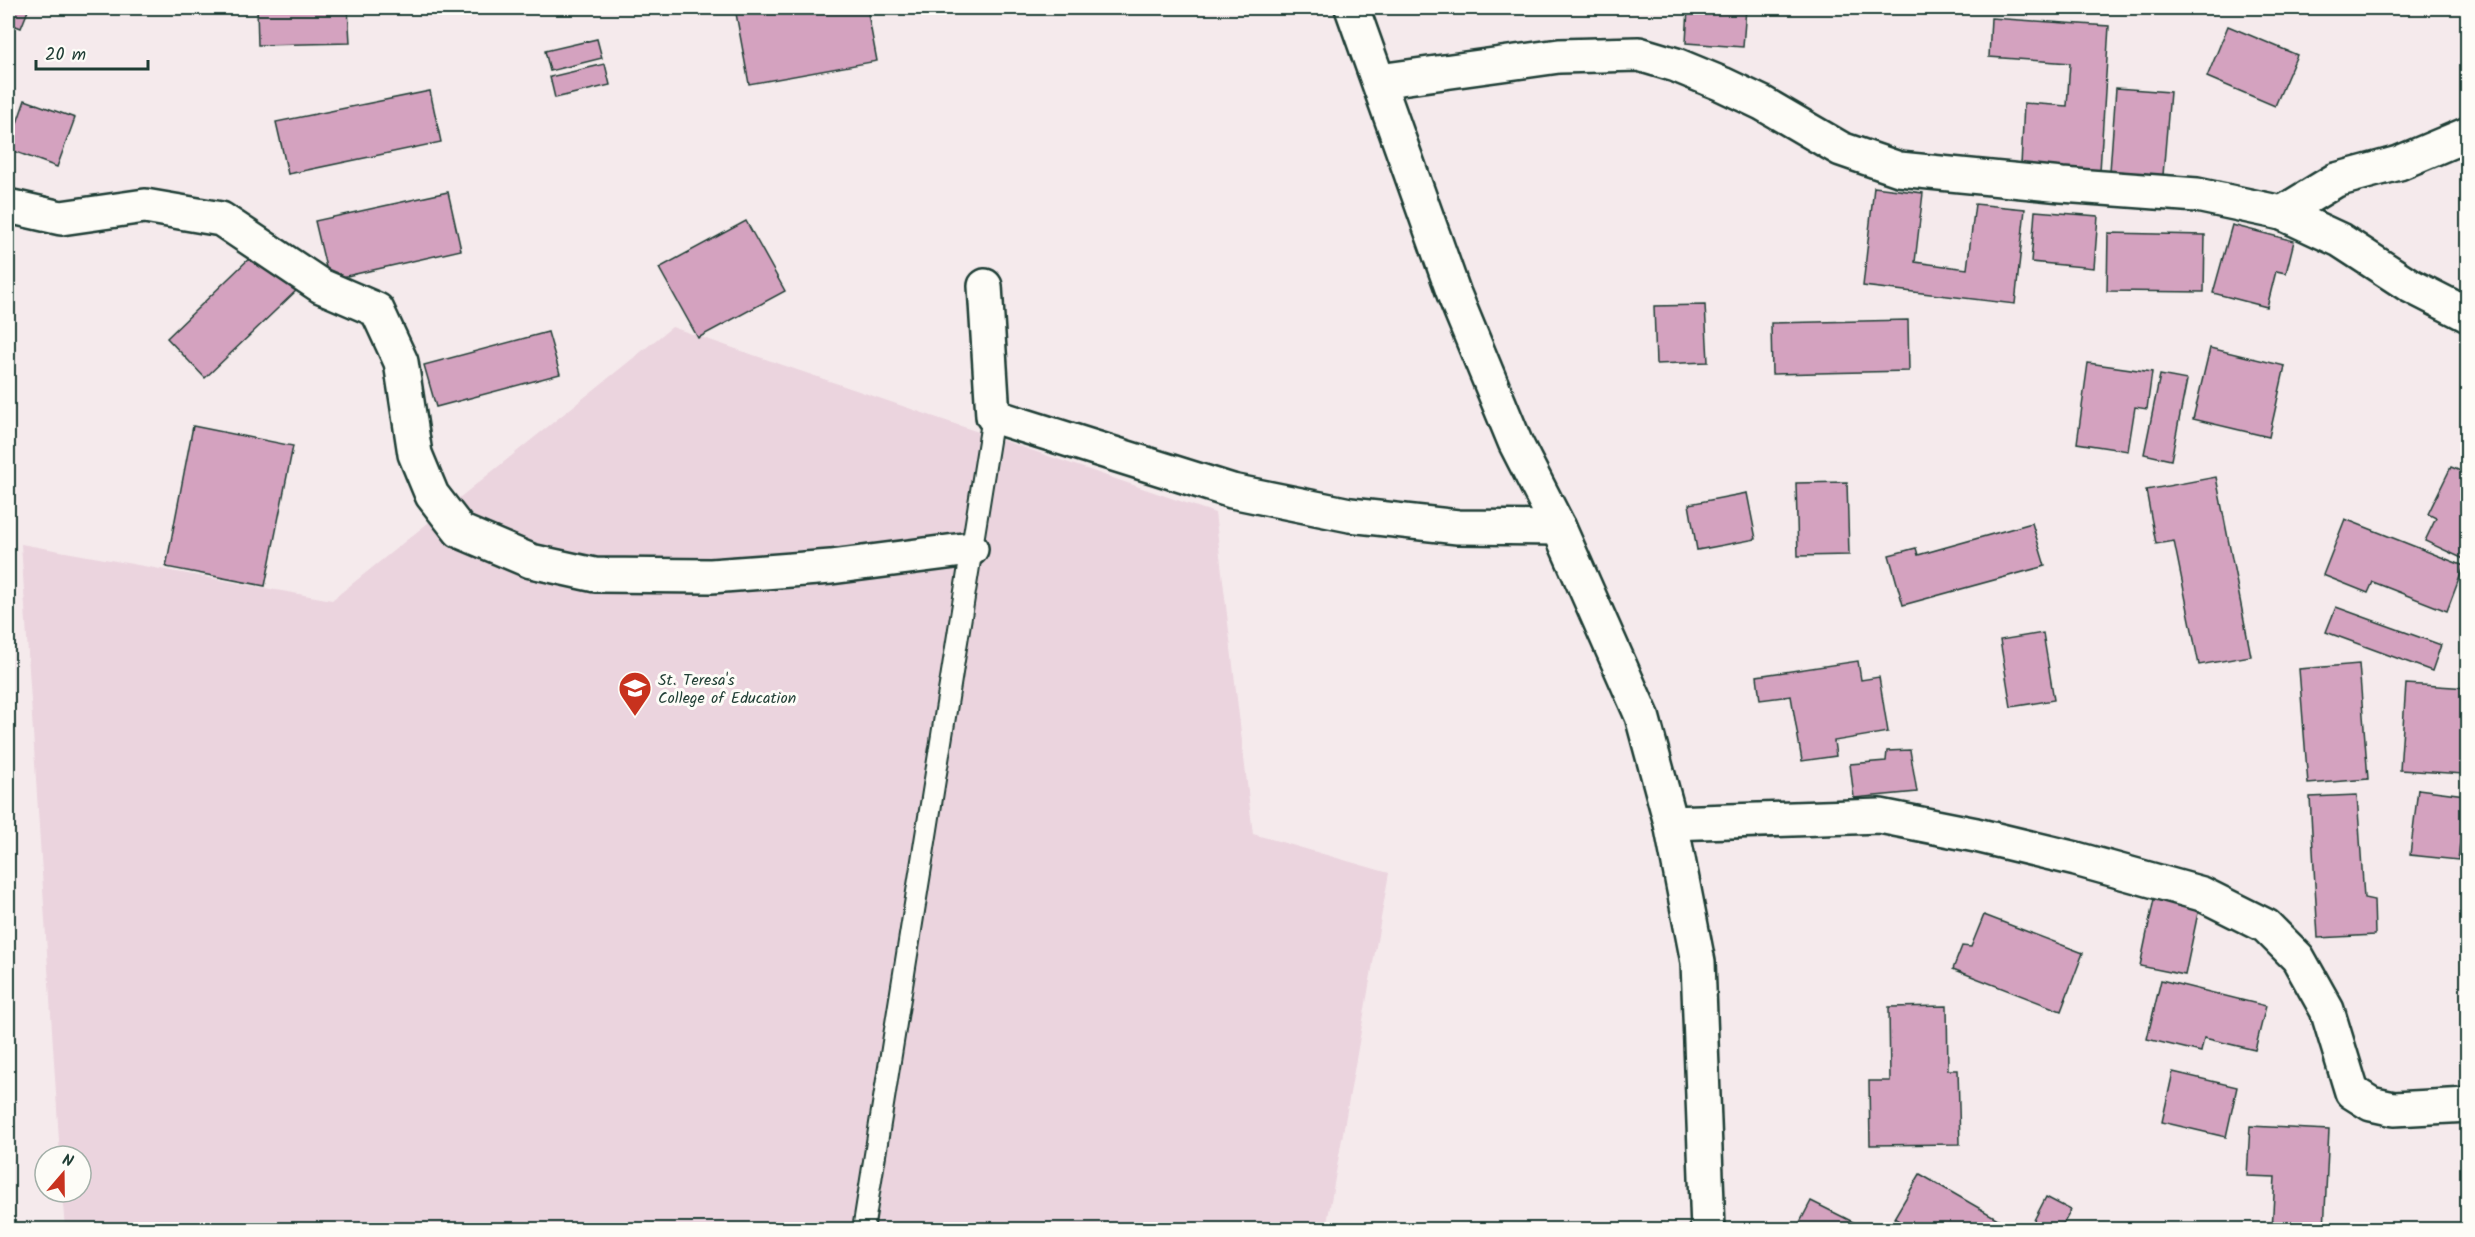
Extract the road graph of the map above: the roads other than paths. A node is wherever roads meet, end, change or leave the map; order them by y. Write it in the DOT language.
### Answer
graph roads {
  1 [pos="1352,8"];
  2 [pos="1379,81"];
  3 [pos="2468,134"];
  4 [pos="8,206"];
  5 [pos="2282,213"];
  6 [pos="984,286"];
  7 [pos="2468,315"];
  8 [pos="993,416"];
  9 [pos="1559,528"];
  10 [pos="971,549"];
  11 [pos="1671,823"];
  12 [pos="2468,1105"];
  13 [pos="863,1230"];
  14 [pos="1708,1230"];
  1 -- 2 [label="street"];
  2 -- 5 [label="street"];
  2 -- 9 [label="street"];
  3 -- 5 [label="street"];
  4 -- 10 [label="street"];
  5 -- 7 [label="street"];
  6 -- 8 [label="street"];
  8 -- 9 [label="street"];
  8 -- 10 [label="lane"];
  9 -- 11 [label="street"];
  10 -- 13 [label="lane"];
  11 -- 12 [label="street"];
  11 -- 14 [label="street"];
}
